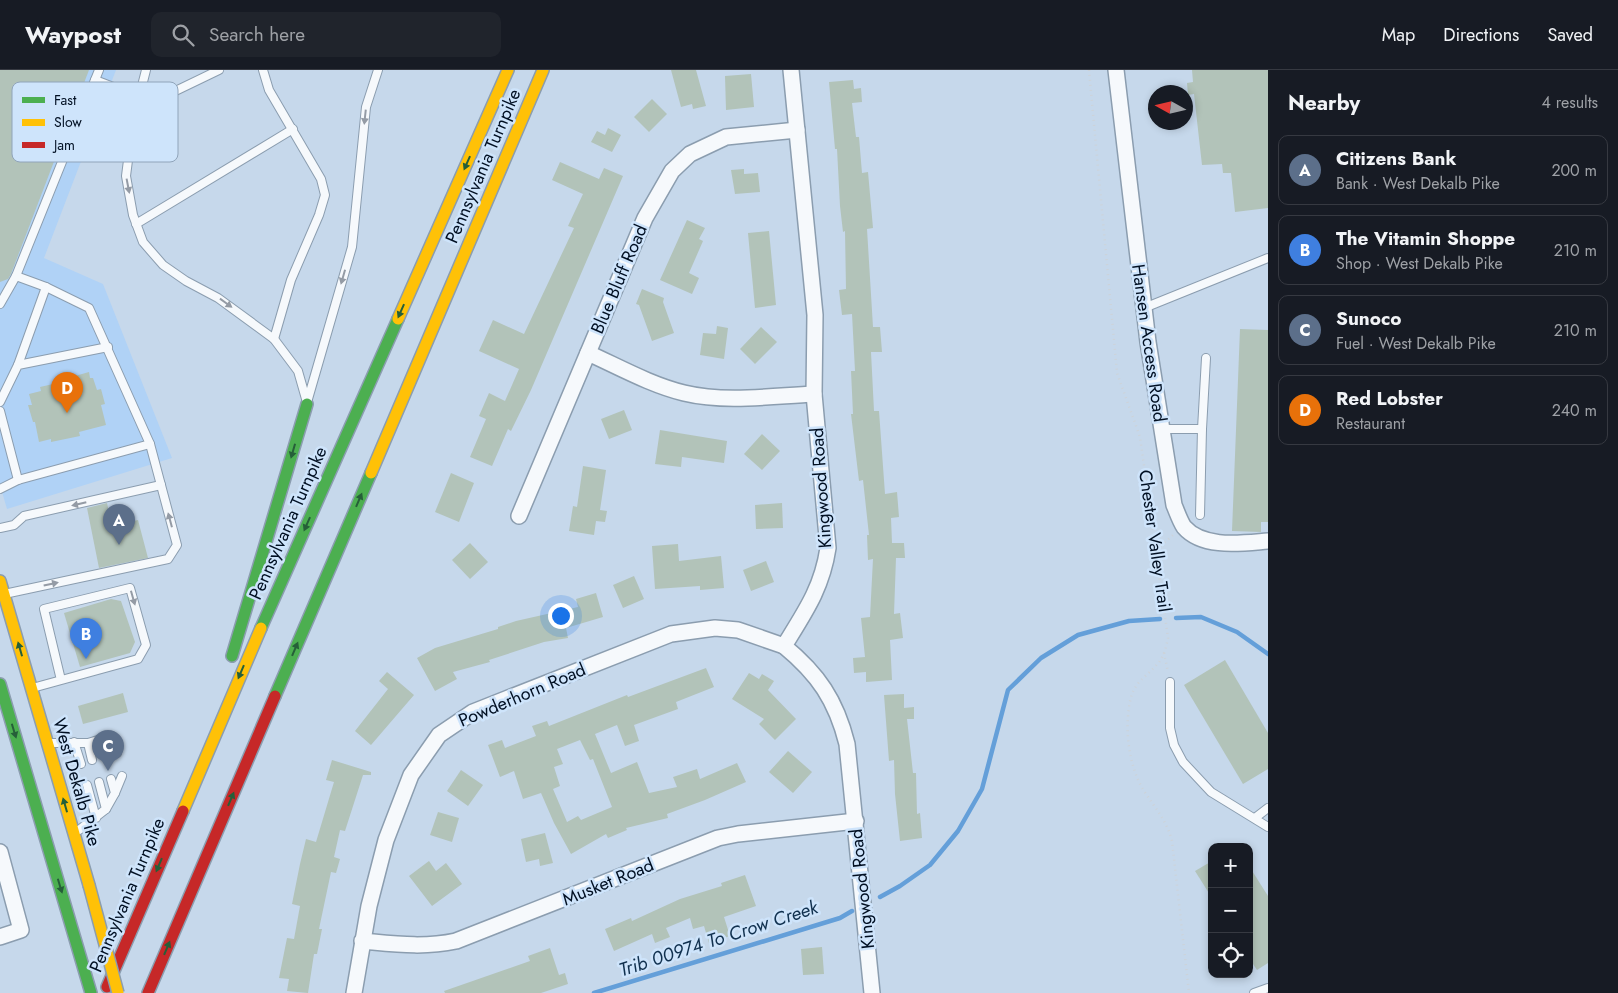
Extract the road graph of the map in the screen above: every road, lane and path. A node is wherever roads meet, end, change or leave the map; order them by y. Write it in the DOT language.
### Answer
graph roads {
  1 [pos="99,70"];
  2 [pos="219,70"];
  3 [pos="263,70"];
  4 [pos="378,70"];
  5 [pos="508,70"];
  6 [pos="544,70"];
  7 [pos="791,70"];
  8 [pos="1089,70"];
  9 [pos="1116,70"];
  10 [pos="95,80"];
  11 [pos="100,82"];
  12 [pos="178,90"];
  13 [pos="293,129"];
  14 [pos="797,130"];
  15 [pos="62,162"];
  16 [pos="128,162"];
  17 [pos="136,224"];
  18 [pos="1268,258"];
  19 [pos="16,276"];
  20 [pos="46,287"];
  21 [pos="0,304"];
  22 [pos="1144,308"];
  23 [pos="274,339"];
  24 [pos="108,347"];
  25 [pos="588,353"];
  26 [pos="1206,358"];
  27 [pos="18,365"];
  28 [pos="814,394"];
  29 [pos="0,402"];
  30 [pos="307,404"];
  31 [pos="0,411"];
  32 [pos="1161,429"];
  33 [pos="1202,429"];
  34 [pos="150,444"];
  35 [pos="18,480"];
  36 [pos="161,485"];
  37 [pos="0,489"];
  38 [pos="1200,515"];
  39 [pos="520,516"];
  40 [pos="1184,526"];
  41 [pos="0,528"];
  42 [pos="1268,541"];
  43 [pos="1157,549"];
  44 [pos="0,581"];
  45 [pos="4,594"];
  46 [pos="784,646"];
  47 [pos="1164,654"];
  48 [pos="229,664"];
  49 [pos="62,680"];
  50 [pos="1170,682"];
  51 [pos="0,684"];
  52 [pos="31,688"];
  53 [pos="217,701"];
  54 [pos="101,739"];
  55 [pos="74,742"];
  56 [pos="47,743"];
  57 [pos="88,743"];
  58 [pos="117,753"];
  59 [pos="106,757"];
  60 [pos="92,760"];
  61 [pos="81,764"];
  62 [pos="122,776"];
  63 [pos="111,779"];
  64 [pos="99,782"];
  65 [pos="87,785"];
  66 [pos="115,793"];
  67 [pos="1268,808"];
  68 [pos="106,809"];
  69 [pos="96,818"];
  70 [pos="1256,818"];
  71 [pos="178,820"];
  72 [pos="856,821"];
  73 [pos="1268,827"];
  74 [pos="73,834"];
  75 [pos="0,852"];
  76 [pos="0,937"];
  77 [pos="362,941"];
  78 [pos="1268,988"];
  79 [pos="91,993"];
  80 [pos="105,993"];
  81 [pos="118,993"];
  82 [pos="148,993"];
  83 [pos="354,993"];
  84 [pos="872,993"];
  85 [pos="1189,993"];
  86 [pos="1254,993"];
  1 -- 10 [label="lane"];
  2 -- 12 [label="lane"];
  3 -- 13 [label="lane"];
  4 -- 30 [label="lane, one-way"];
  5 -- 71 [label="highway, Pennsylvania Turnpike, one-way"];
  82 -- 6 [label="highway, Pennsylvania Turnpike, one-way"];
  7 -- 14 [label="street, Kingwood Road"];
  8 -- 43 [label="path, Chester Valley Trail"];
  9 -- 22 [label="street, Hansen Access Road"];
  10 -- 11 [label="lane"];
  13 -- 17 [label="lane"];
  13 -- 23 [label="lane"];
  14 -- 25 [label="street, Blue Bluff Road"];
  14 -- 28 [label="street, Kingwood Road"];
  15 -- 19 [label="lane"];
  16 -- 17 [label="lane, one-way"];
  17 -- 23 [label="lane, one-way"];
  18 -- 22 [label="lane"];
  19 -- 20 [label="lane"];
  19 -- 21 [label="lane"];
  20 -- 24 [label="lane"];
  20 -- 27 [label="lane"];
  22 -- 32 [label="street, Hansen Access Road"];
  23 -- 30 [label="lane"];
  24 -- 27 [label="lane"];
  24 -- 34 [label="lane"];
  25 -- 28 [label="street"];
  25 -- 39 [label="street, Blue Bluff Road"];
  26 -- 33 [label="lane"];
  27 -- 29 [label="lane"];
  28 -- 46 [label="street, Kingwood Road"];
  30 -- 48 [label="highway, one-way"];
  31 -- 35 [label="lane"];
  32 -- 33 [label="lane"];
  32 -- 40 [label="street, Hansen Access Road"];
  33 -- 38 [label="lane"];
  34 -- 35 [label="lane"];
  34 -- 36 [label="lane"];
  35 -- 37 [label="lane"];
  36 -- 41 [label="lane, one-way"];
  45 -- 36 [label="lane, one-way"];
  40 -- 42 [label="street"];
  40 -- 43 [label="path"];
  43 -- 47 [label="path, Chester Valley Trail"];
  44 -- 45 [label="highway, West Dekalb Pike"];
  52 -- 45 [label="highway, West Dekalb Pike, one-way"];
  46 -- 72 [label="street, Kingwood Road"];
  46 -- 77 [label="street, Powderhorn Road"];
  47 -- 50 [label="path, Chester Valley Trail"];
  47 -- 85 [label="path"];
  49 -- 49 [label="lane, one-way"];
  49 -- 52 [label="lane"];
  50 -- 70 [label="lane"];
  51 -- 79 [label="highway, one-way"];
  52 -- 56 [label="highway, West Dekalb Pike"];
  53 -- 71 [label="highway"];
  54 -- 57 [label="lane"];
  54 -- 58 [label="lane"];
  54 -- 59 [label="lane"];
  55 -- 56 [label="lane"];
  55 -- 57 [label="lane"];
  55 -- 61 [label="lane"];
  74 -- 56 [label="highway, West Dekalb Pike, one-way"];
  57 -- 60 [label="lane"];
  62 -- 66 [label="lane"];
  63 -- 66 [label="lane"];
  64 -- 68 [label="lane"];
  65 -- 69 [label="lane"];
  66 -- 68 [label="lane"];
  67 -- 70 [label="lane"];
  68 -- 69 [label="lane"];
  69 -- 74 [label="lane"];
  70 -- 73 [label="lane"];
  71 -- 80 [label="highway, Pennsylvania Turnpike, one-way"];
  72 -- 77 [label="street, Musket Road"];
  72 -- 84 [label="street, Kingwood Road"];
  74 -- 81 [label="highway, West Dekalb Pike, bridge"];
  75 -- 76 [label="street"];
  77 -- 83 [label="street, Powderhorn Road"];
  78 -- 86 [label="lane"];
}
